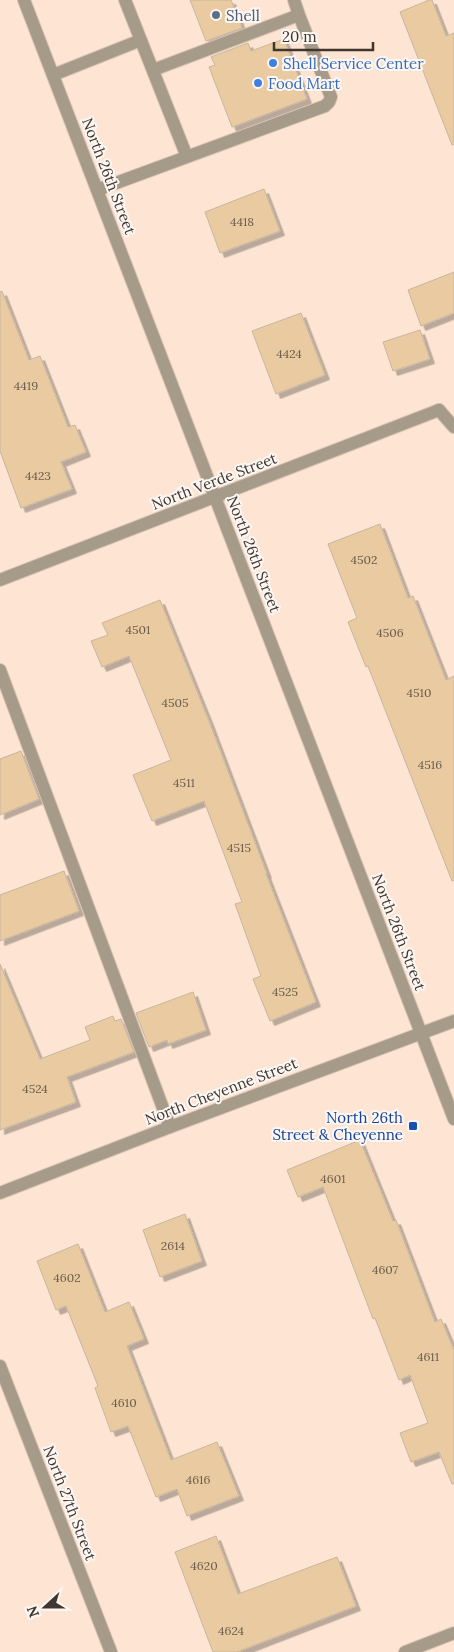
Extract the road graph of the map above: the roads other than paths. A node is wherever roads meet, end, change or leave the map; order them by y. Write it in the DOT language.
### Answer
graph roads {
  1 [pos="24,0"];
  2 [pos="125,0"];
  3 [pos="294,0"];
  4 [pos="299,15"];
  5 [pos="141,40"];
  6 [pos="153,70"];
  7 [pos="53,75"];
  8 [pos="187,157"];
  9 [pos="98,190"];
  10 [pos="454,427"];
  11 [pos="215,498"];
  12 [pos="0,580"];
  13 [pos="0,670"];
  14 [pos="454,1021"];
  15 [pos="421,1034"];
  16 [pos="454,1120"];
  17 [pos="170,1127"];
  18 [pos="0,1193"];
  19 [pos="0,1366"];
  20 [pos="454,1632"];
  21 [pos="111,1652"];
  22 [pos="405,1652"];
  1 -- 7 [label="street, North 26th Street"];
  2 -- 5 [label="street"];
  3 -- 4 [label="street"];
  4 -- 6 [label="street"];
  4 -- 8 [label="street"];
  5 -- 6 [label="street"];
  5 -- 7 [label="street"];
  6 -- 8 [label="street"];
  7 -- 9 [label="street, North 26th Street"];
  8 -- 9 [label="street"];
  9 -- 11 [label="street, North 26th Street"];
  10 -- 11 [label="street, North Verde Street"];
  11 -- 12 [label="street, North Verde Street"];
  11 -- 15 [label="street, North 26th Street"];
  13 -- 17 [label="street"];
  14 -- 15 [label="street, North Cheyenne Street"];
  15 -- 16 [label="street, North 26th Street"];
  15 -- 17 [label="street, North Cheyenne Street"];
  17 -- 18 [label="street, North Cheyenne Street"];
  19 -- 21 [label="street, North 27th Street"];
  20 -- 22 [label="street"];
}
